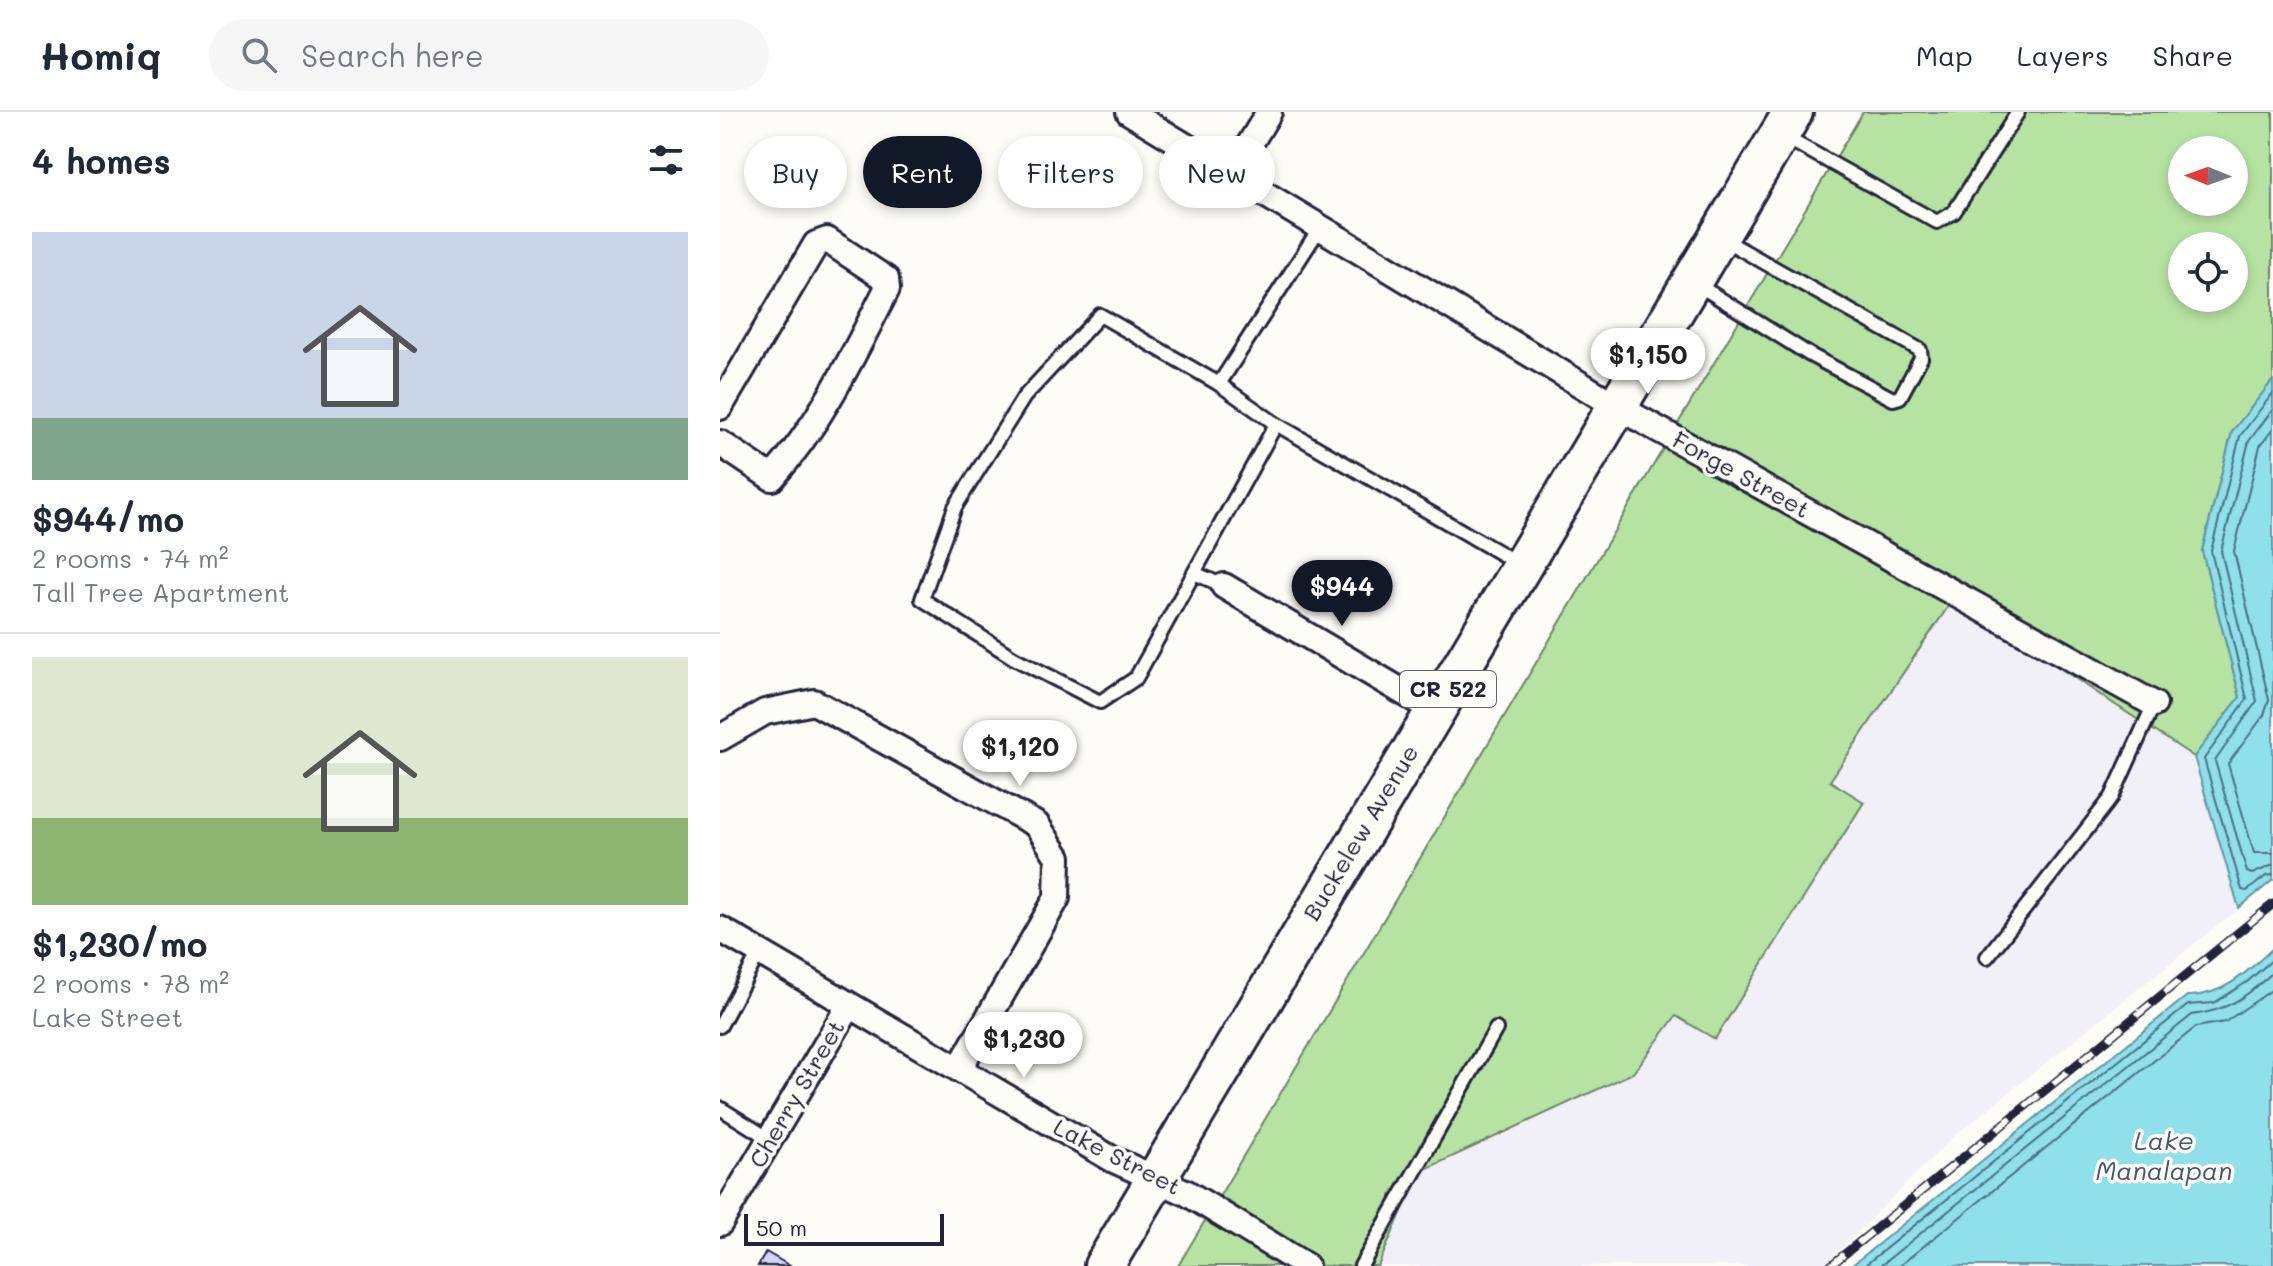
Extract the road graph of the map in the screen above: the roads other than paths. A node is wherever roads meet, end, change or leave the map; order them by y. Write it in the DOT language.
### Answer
graph roads {
  1 [pos="1129,112"];
  2 [pos="1269,112"];
  3 [pos="2018,112"];
  4 [pos="1786,123"];
  5 [pos="1171,136"];
  6 [pos="1255,136"];
  7 [pos="1275,198"];
  8 [pos="1321,226"];
  9 [pos="1719,237"];
  10 [pos="1693,281"];
  11 [pos="1219,384"];
  12 [pos="720,407"];
  13 [pos="1618,407"];
  14 [pos="1276,424"];
  15 [pos="720,443"];
  16 [pos="1522,566"];
  17 [pos="1194,573"];
  18 [pos="1224,586"];
  19 [pos="2154,704"];
  20 [pos="1435,711"];
  21 [pos="720,738"];
  22 [pos="720,929"];
  23 [pos="759,953"];
  24 [pos="1987,957"];
  25 [pos="849,1006"];
  26 [pos="720,1026"];
  27 [pos="1496,1029"];
  28 [pos="959,1069"];
  29 [pos="720,1108"];
  30 [pos="771,1140"];
  31 [pos="1156,1177"];
  32 [pos="720,1223"];
  33 [pos="1104,1266"];
  34 [pos="1306,1266"];
  35 [pos="1361,1266"];
  1 -- 5 [label="street, Forge Street"];
  2 -- 6 [label="street"];
  3 -- 4 [label="lane"];
  4 -- 9 [label="main road, Buckelew Avenue / CR 522"];
  7 -- 8 [label="street, Forge Street"];
  8 -- 11 [label="lane"];
  8 -- 13 [label="street, Forge Street"];
  9 -- 10 [label="main road, Buckelew Avenue / CR 522"];
  9 -- 10 [label="lane"];
  10 -- 13 [label="main road, Buckelew Avenue / CR 522"];
  11 -- 14 [label="lane"];
  11 -- 17 [label="lane"];
  12 -- 15 [label="street"];
  13 -- 16 [label="main road, Buckelew Avenue / CR 522"];
  13 -- 19 [label="street, Forge Street"];
  14 -- 16 [label="lane"];
  14 -- 17 [label="lane"];
  16 -- 20 [label="main road, Buckelew Avenue / CR 522"];
  17 -- 18 [label="lane"];
  18 -- 20 [label="street"];
  19 -- 24 [label="lane"];
  20 -- 31 [label="main road, Buckelew Avenue / CR 522"];
  21 -- 28 [label="street"];
  22 -- 23 [label="street, Lake Street"];
  23 -- 25 [label="street, Lake Street"];
  23 -- 26 [label="lane"];
  25 -- 28 [label="street, Lake Street"];
  25 -- 30 [label="street, Cherry Street"];
  27 -- 35 [label="lane"];
  28 -- 31 [label="street, Lake Street"];
  29 -- 30 [label="lane"];
  30 -- 32 [label="street, Cherry Street"];
  31 -- 33 [label="main road, Buckelew Avenue / CR 522"];
  31 -- 34 [label="street, Lake Street"];
}
